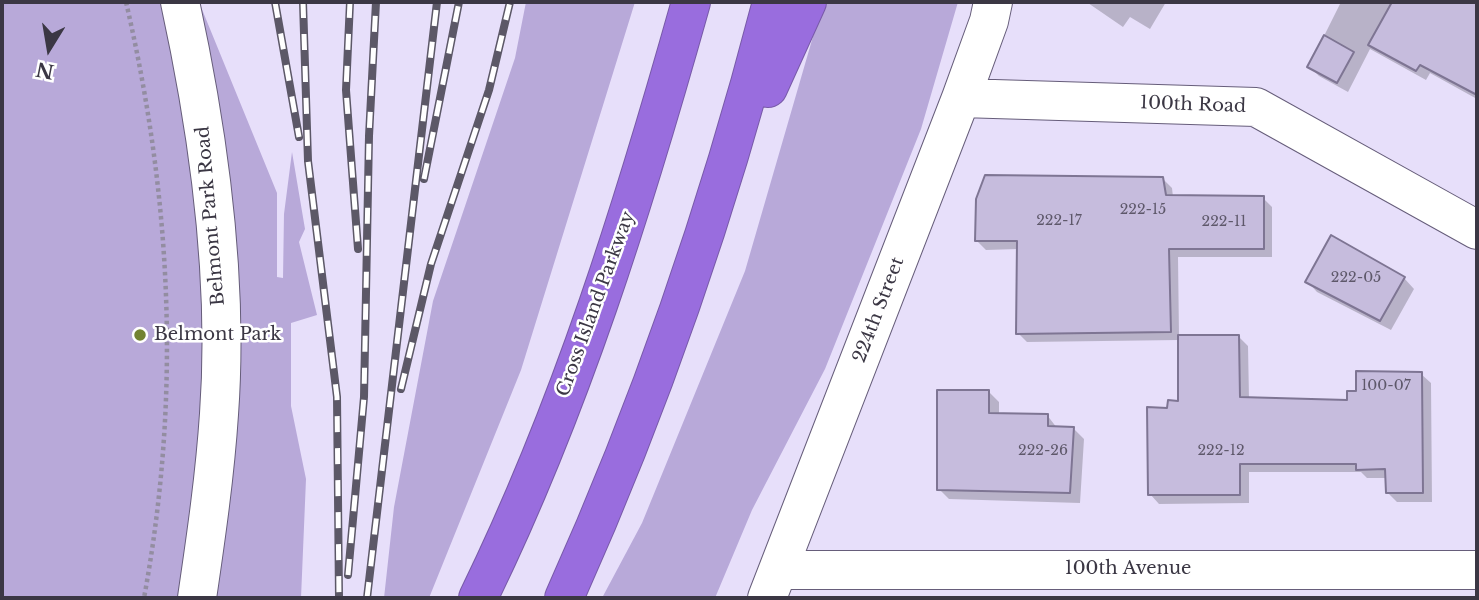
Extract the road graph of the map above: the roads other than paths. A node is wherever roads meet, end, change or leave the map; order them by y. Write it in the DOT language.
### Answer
graph roads {
  1 [pos="180,2"];
  2 [pos="691,2"];
  3 [pos="772,2"];
  4 [pos="807,2"];
  5 [pos="994,8"];
  6 [pos="961,99"];
  7 [pos="717,202"];
  8 [pos="1477,230"];
  9 [pos="1477,570"];
  10 [pos="773,584"];
  11 [pos="197,598"];
  12 [pos="478,598"];
  13 [pos="564,598"];
  1 -- 11 [label="street, Belmont Park Road"];
  2 -- 12 [label="highway, Cross Island Parkway"];
  3 -- 7 [label="highway"];
  4 -- 7 [label="highway"];
  5 -- 6 [label="street, 224th Street"];
  6 -- 8 [label="street, 100th Road"];
  6 -- 10 [label="street, 224th Street"];
  7 -- 13 [label="highway"];
  9 -- 10 [label="street, 100th Avenue"];
}
